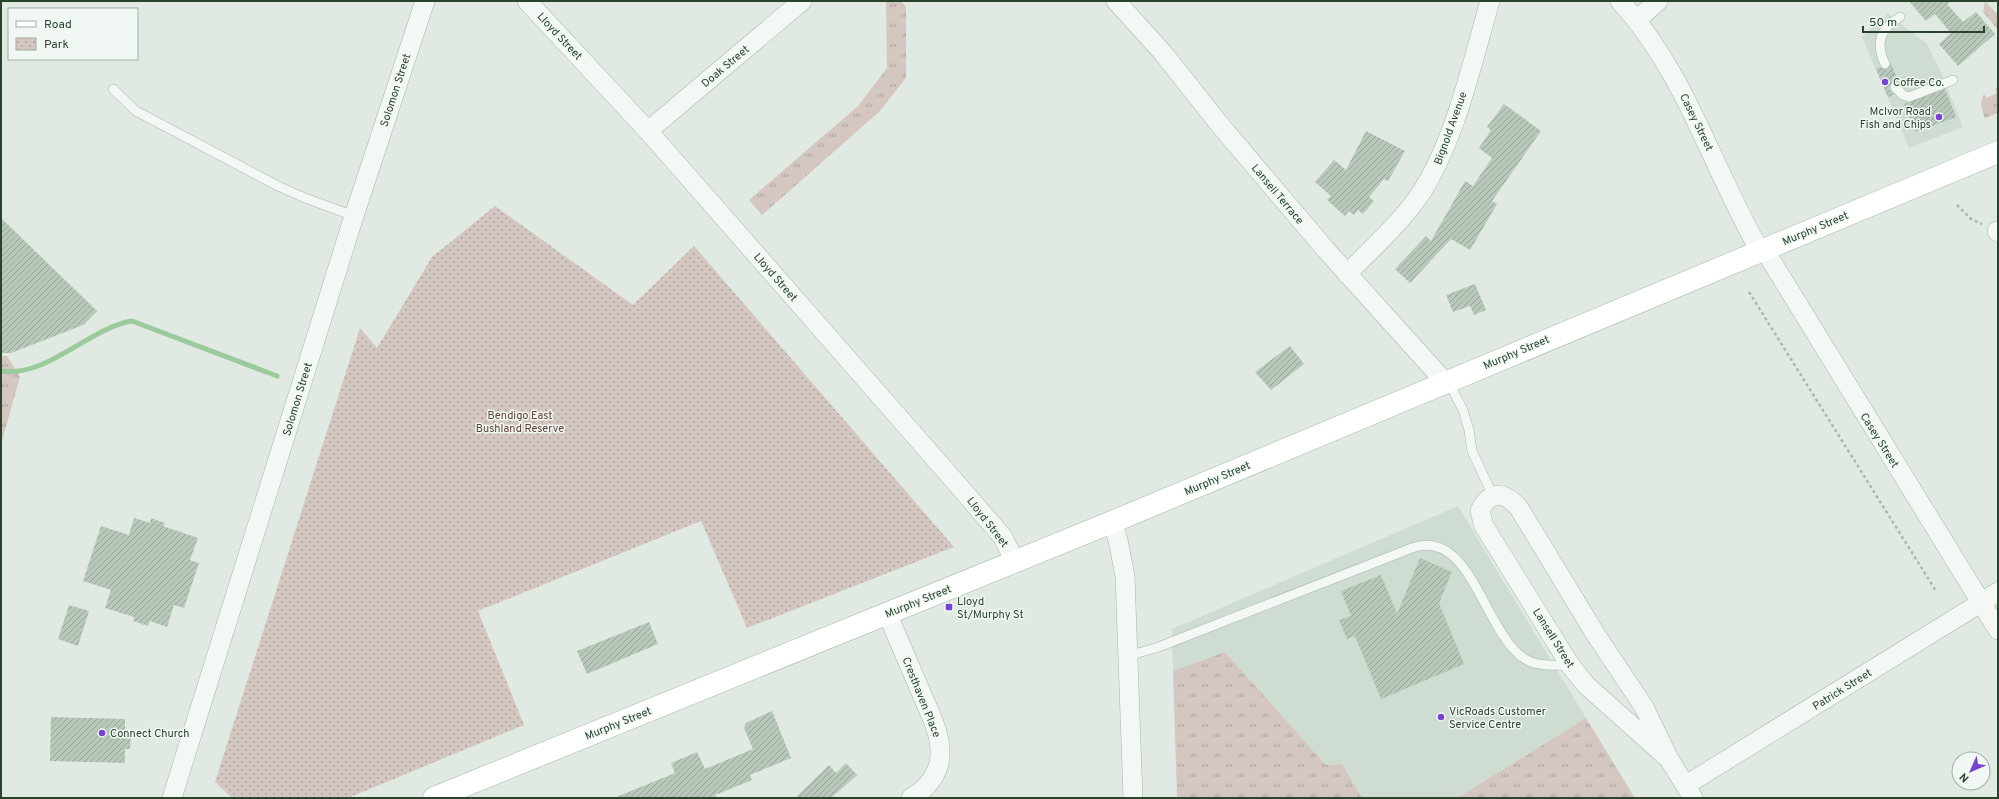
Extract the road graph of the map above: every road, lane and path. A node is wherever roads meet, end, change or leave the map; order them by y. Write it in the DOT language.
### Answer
graph roads {
  1 [pos="424,1"];
  2 [pos="527,1"];
  3 [pos="802,1"];
  4 [pos="1116,1"];
  5 [pos="1490,1"];
  6 [pos="1620,1"];
  7 [pos="1658,1"];
  8 [pos="1900,17"];
  9 [pos="1637,20"];
  10 [pos="1885,64"];
  11 [pos="1953,80"];
  12 [pos="1895,87"];
  13 [pos="113,89"];
  14 [pos="648,131"];
  15 [pos="1998,152"];
  16 [pos="1957,205"];
  17 [pos="354,216"];
  18 [pos="1997,232"];
  19 [pos="1762,250"];
  20 [pos="1347,274"];
  21 [pos="1750,292"];
  22 [pos="1446,382"];
  23 [pos="1493,496"];
  24 [pos="1112,522"];
  25 [pos="1015,561"];
  26 [pos="1936,591"];
  27 [pos="1998,592"];
  28 [pos="1981,603"];
  29 [pos="887,613"];
  30 [pos="1998,630"];
  31 [pos="1128,656"];
  32 [pos="1570,665"];
  33 [pos="1669,759"];
  34 [pos="1689,792"];
  35 [pos="172,798"];
  36 [pos="434,798"];
  37 [pos="911,798"];
  38 [pos="1133,798"];
  1 -- 17 [label="street, Solomon Street"];
  2 -- 14 [label="street, Lloyd Street"];
  3 -- 14 [label="street, Doak Street"];
  4 -- 20 [label="street, Lansell Terrace"];
  5 -- 20 [label="street, Bignold Avenue"];
  6 -- 9 [label="street, Casey Street"];
  7 -- 9 [label="street"];
  8 -- 10 [label="lane"];
  9 -- 19 [label="street, Casey Street"];
  11 -- 12 [label="lane"];
  13 -- 17 [label="lane"];
  14 -- 25 [label="street, Lloyd Street"];
  15 -- 19 [label="street, Murphy Street"];
  16 -- 18 [label="path"];
  17 -- 35 [label="street, Solomon Street"];
  19 -- 22 [label="street, Murphy Street"];
  19 -- 28 [label="street, Casey Street"];
  20 -- 22 [label="street, Lansell Terrace"];
  21 -- 26 [label="path"];
  22 -- 23 [label="lane"];
  22 -- 24 [label="street, Murphy Street"];
  23 -- 32 [label="street, Lansell Street"];
  23 -- 33 [label="street, Lansell Street"];
  24 -- 25 [label="street, Murphy Street"];
  24 -- 31 [label="street"];
  25 -- 29 [label="street, Murphy Street"];
  27 -- 28 [label="street, Patrick Street"];
  28 -- 30 [label="street, Casey Street"];
  28 -- 34 [label="street, Patrick Street"];
  29 -- 36 [label="street, Murphy Street"];
  29 -- 37 [label="street, Cresthaven Place"];
  31 -- 32 [label="lane"];
  31 -- 38 [label="street"];
  32 -- 33 [label="street, Lansell Street"];
  33 -- 34 [label="street, Lansell Street"];
}
